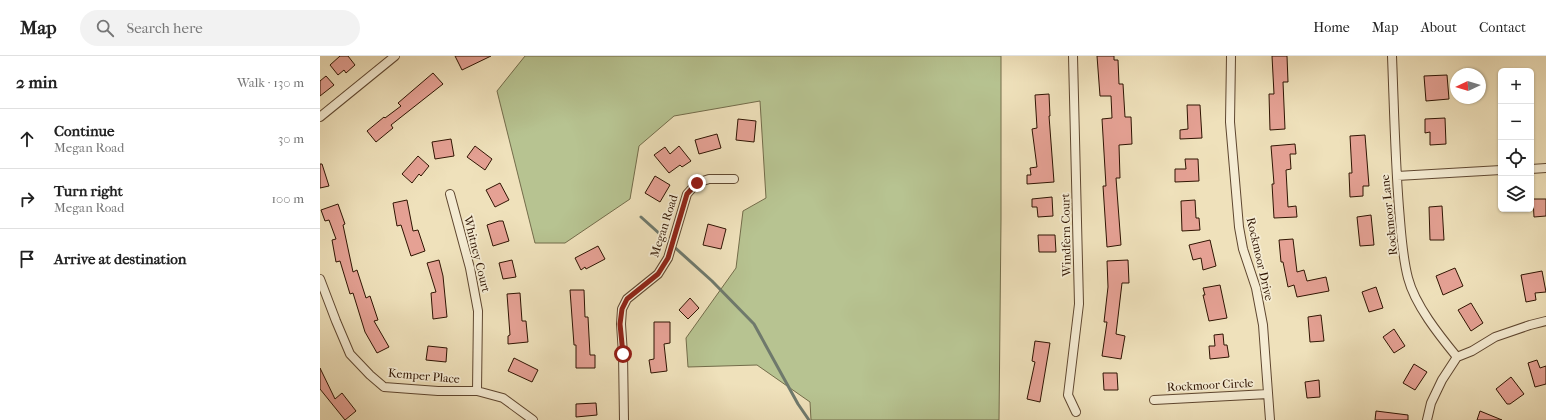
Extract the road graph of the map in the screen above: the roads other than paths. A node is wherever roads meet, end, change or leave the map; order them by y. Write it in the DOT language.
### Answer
graph roads {
  1 [pos="395,56"];
  2 [pos="1073,56"];
  3 [pos="1231,56"];
  4 [pos="1392,56"];
  5 [pos="320,117"];
  6 [pos="1546,168"];
  7 [pos="1534,169"];
  8 [pos="1498,170"];
  9 [pos="1396,176"];
  10 [pos="734,179"];
  11 [pos="450,194"];
  12 [pos="320,279"];
  13 [pos="1546,322"];
  14 [pos="1457,357"];
  15 [pos="477,392"];
  16 [pos="1268,394"];
  17 [pos="1154,400"];
  18 [pos="1076,412"];
  19 [pos="533,420"];
  20 [pos="624,420"];
  21 [pos="1270,420"];
  22 [pos="1427,420"];
  1 -- 5 [label="street"];
  2 -- 18 [label="street, Windfern Court"];
  3 -- 16 [label="street, Rockmoor Drive"];
  4 -- 9 [label="street, Rockmoor Lane"];
  6 -- 7 [label="street"];
  8 -- 9 [label="street"];
  9 -- 14 [label="street, Rockmoor Lane"];
  10 -- 20 [label="street, Megan Road"];
  11 -- 15 [label="street, Whitney Court"];
  12 -- 15 [label="street, Kemper Place"];
  13 -- 14 [label="street"];
  14 -- 22 [label="street"];
  15 -- 19 [label="street, Kemper Place"];
  16 -- 17 [label="street, Rockmoor Circle"];
  16 -- 21 [label="street, Rockmoor Drive"];
}
